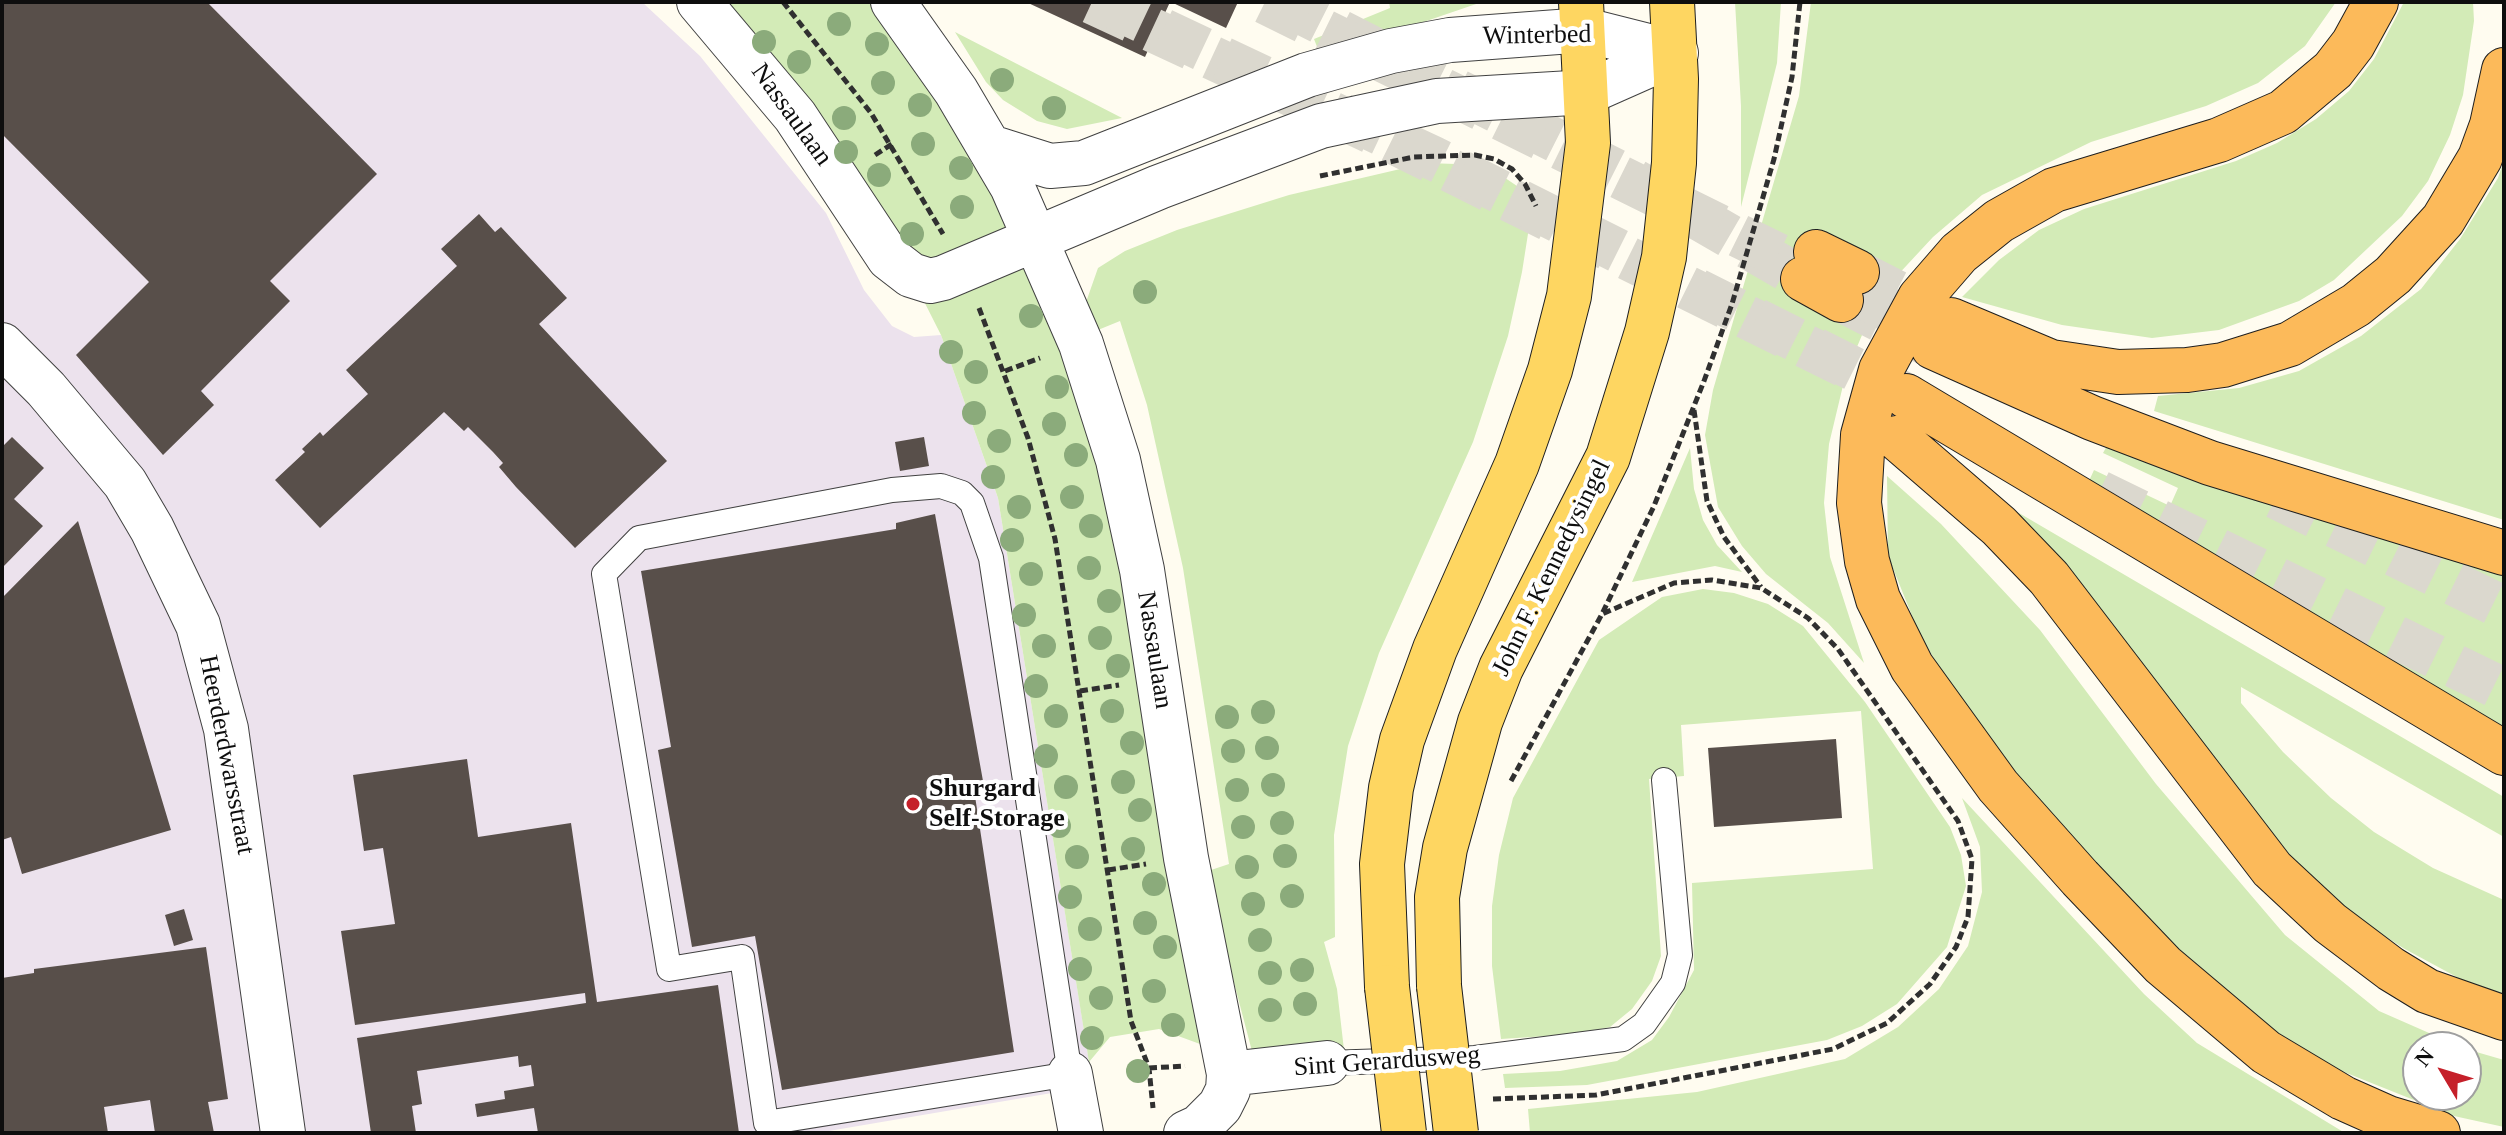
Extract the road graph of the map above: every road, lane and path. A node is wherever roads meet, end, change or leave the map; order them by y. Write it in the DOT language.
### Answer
graph roads {
  1 [pos="699,2"];
  2 [pos="783,2"];
  3 [pos="893,2"];
  4 [pos="1672,2"];
  5 [pos="1800,2"];
  6 [pos="2376,2"];
  7 [pos="1583,16"];
  8 [pos="1676,53"];
  9 [pos="2504,70"];
  10 [pos="1588,92"];
  11 [pos="892,144"];
  12 [pos="990,147"];
  13 [pos="875,155"];
  14 [pos="1504,164"];
  15 [pos="1307,180"];
  16 [pos="1037,237"];
  17 [pos="947,241"];
  18 [pos="1809,266"];
  19 [pos="1849,286"];
  20 [pos="979,308"];
  21 [pos="2,345"];
  22 [pos="1024,364"];
  23 [pos="1005,371"];
  24 [pos="1906,396"];
  25 [pos="1694,406"];
  26 [pos="1897,438"];
  27 [pos="2504,553"];
  28 [pos="1761,588"];
  29 [pos="1602,614"];
  30 [pos="1100,688"];
  31 [pos="1080,691"];
  32 [pos="2504,753"];
  33 [pos="1664,780"];
  34 [pos="1504,795"];
  35 [pos="2504,1018"];
  36 [pos="1327,1063"];
  37 [pos="1070,1074"];
  38 [pos="1229,1074"];
  39 [pos="1489,1099"];
  40 [pos="1170,1123"];
  41 [pos="283,1133"];
  42 [pos="1081,1133"];
  43 [pos="1404,1133"];
  44 [pos="1456,1133"];
  45 [pos="2438,1133"];
  1 -- 16 [label="street, Nassaulaan"];
  2 -- 11 [label="path"];
  3 -- 12 [label="street, Nassaulaan"];
  4 -- 8 [label="main road, John F. Kennedysingel"];
  5 -- 25 [label="path"];
  6 -- 45 [label="highway"];
  7 -- 8 [label="street, Winterbed"];
  7 -- 10 [label="main road"];
  7 -- 12 [label="street, Winterbed"];
  8 -- 10 [label="street, Winterbed"];
  8 -- 44 [label="main road, John F. Kennedysingel, bridge"];
  9 -- 27 [label="highway"];
  10 -- 16 [label="street, Winterbed"];
  10 -- 43 [label="main road, bridge"];
  11 -- 13 [label="path"];
  11 -- 17 [label="path"];
  12 -- 16 [label="street, Nassaulaan"];
  14 -- 15 [label="path"];
  16 -- 38 [label="street, Nassaulaan"];
  18 -- 19 [label="highway"];
  20 -- 23 [label="path"];
  21 -- 41 [label="street, Heerderdwarsstraat"];
  22 -- 23 [label="path"];
  23 -- 31 [label="path"];
  24 -- 32 [label="highway"];
  25 -- 28 [label="path"];
  25 -- 29 [label="path"];
  26 -- 35 [label="highway"];
  28 -- 29 [label="path"];
  28 -- 39 [label="path"];
  29 -- 34 [label="path"];
  30 -- 31 [label="path"];
  31 -- 40 [label="path"];
  33 -- 36 [label="lane, Sint Gerardusweg"];
  36 -- 38 [label="street, Sint Gerardusweg"];
  37 -- 37 [label="lane"];
  37 -- 42 [label="street"];
  38 -- 40 [label="street"];
}
